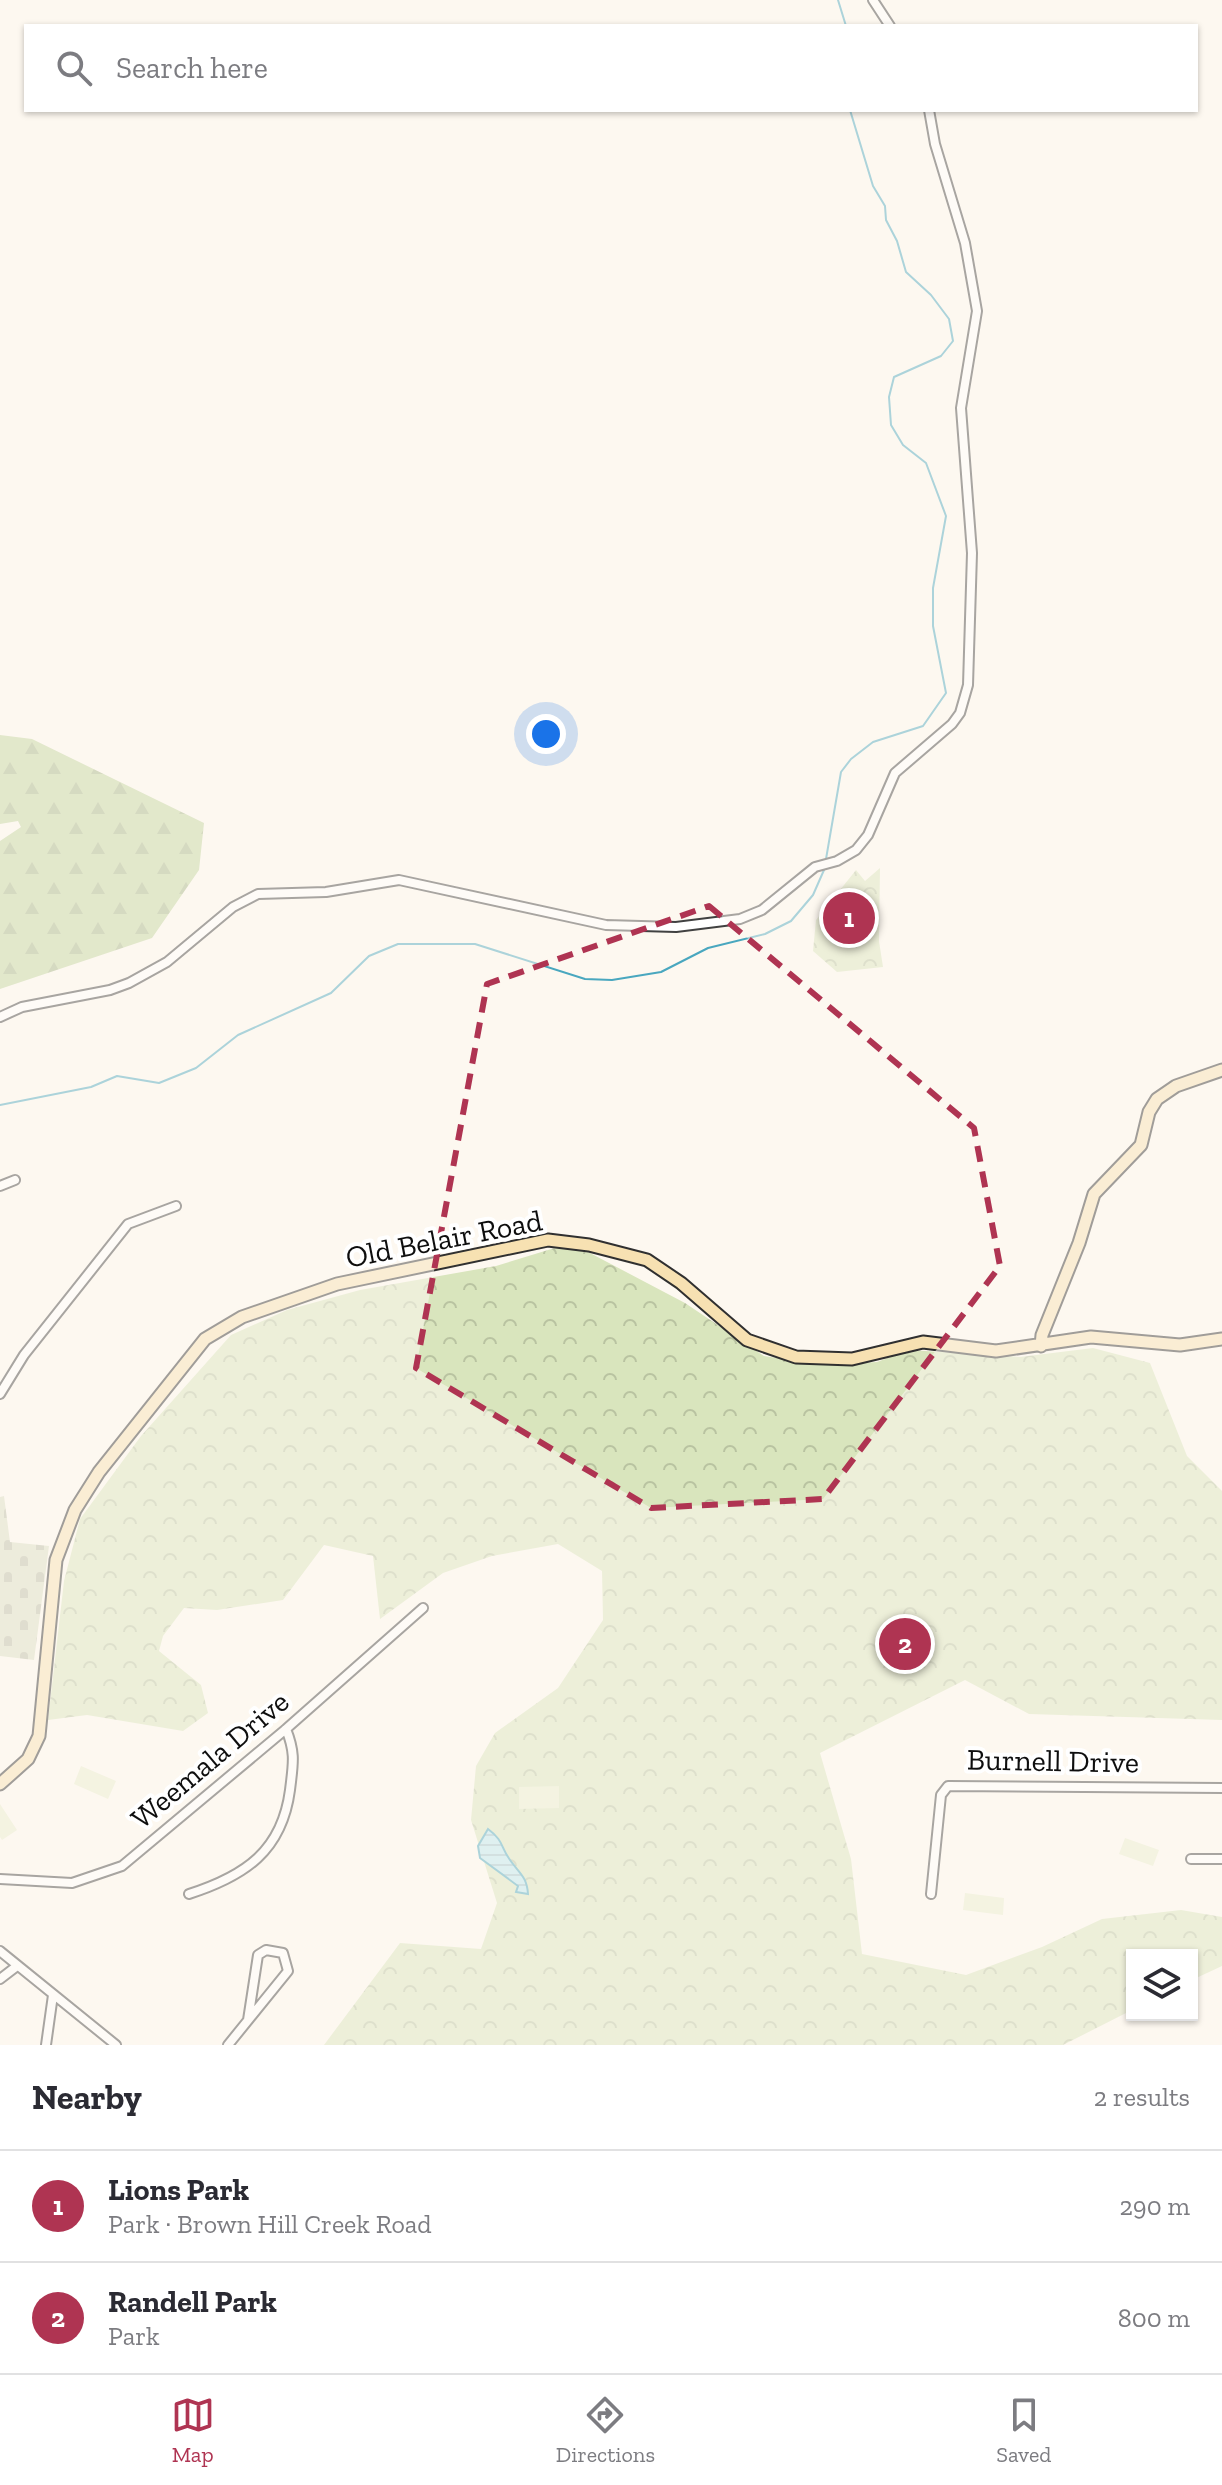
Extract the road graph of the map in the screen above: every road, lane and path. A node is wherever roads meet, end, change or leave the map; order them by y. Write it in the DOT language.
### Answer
graph roads {
  1 [pos="873,0"];
  2 [pos="889,24"];
  3 [pos="929,112"];
  4 [pos="0,1017"];
  5 [pos="1222,1070"];
  6 [pos="15,1180"];
  7 [pos="0,1186"];
  8 [pos="176,1206"];
  9 [pos="1222,1339"];
  10 [pos="1041,1346"];
  11 [pos="0,1394"];
  12 [pos="423,1608"];
  13 [pos="286,1729"];
  14 [pos="0,1784"];
  15 [pos="1222,1788"];
  16 [pos="1191,1859"];
  17 [pos="1222,1859"];
  18 [pos="0,1879"];
  19 [pos="189,1894"];
  20 [pos="931,1894"];
  21 [pos="0,1951"];
  22 [pos="17,1966"];
  23 [pos="0,1979"];
  24 [pos="53,1995"];
  25 [pos="248,2020"];
  26 [pos="46,2045"];
  27 [pos="116,2045"];
  28 [pos="228,2045"];
  1 -- 2 [label="street"];
  3 -- 4 [label="street"];
  5 -- 10 [label="main road"];
  6 -- 7 [label="street"];
  8 -- 11 [label="street"];
  9 -- 10 [label="main road, Old Belair Road"];
  10 -- 14 [label="main road, Old Belair Road"];
  12 -- 13 [label="street, Weemala Drive"];
  13 -- 18 [label="street, Weemala Drive"];
  13 -- 19 [label="street"];
  15 -- 20 [label="street, Burnell Drive"];
  16 -- 17 [label="street"];
  21 -- 22 [label="street"];
  22 -- 23 [label="street"];
  22 -- 24 [label="street"];
  24 -- 26 [label="street"];
  24 -- 27 [label="street"];
  25 -- 25 [label="street"];
  25 -- 28 [label="street"];
}
